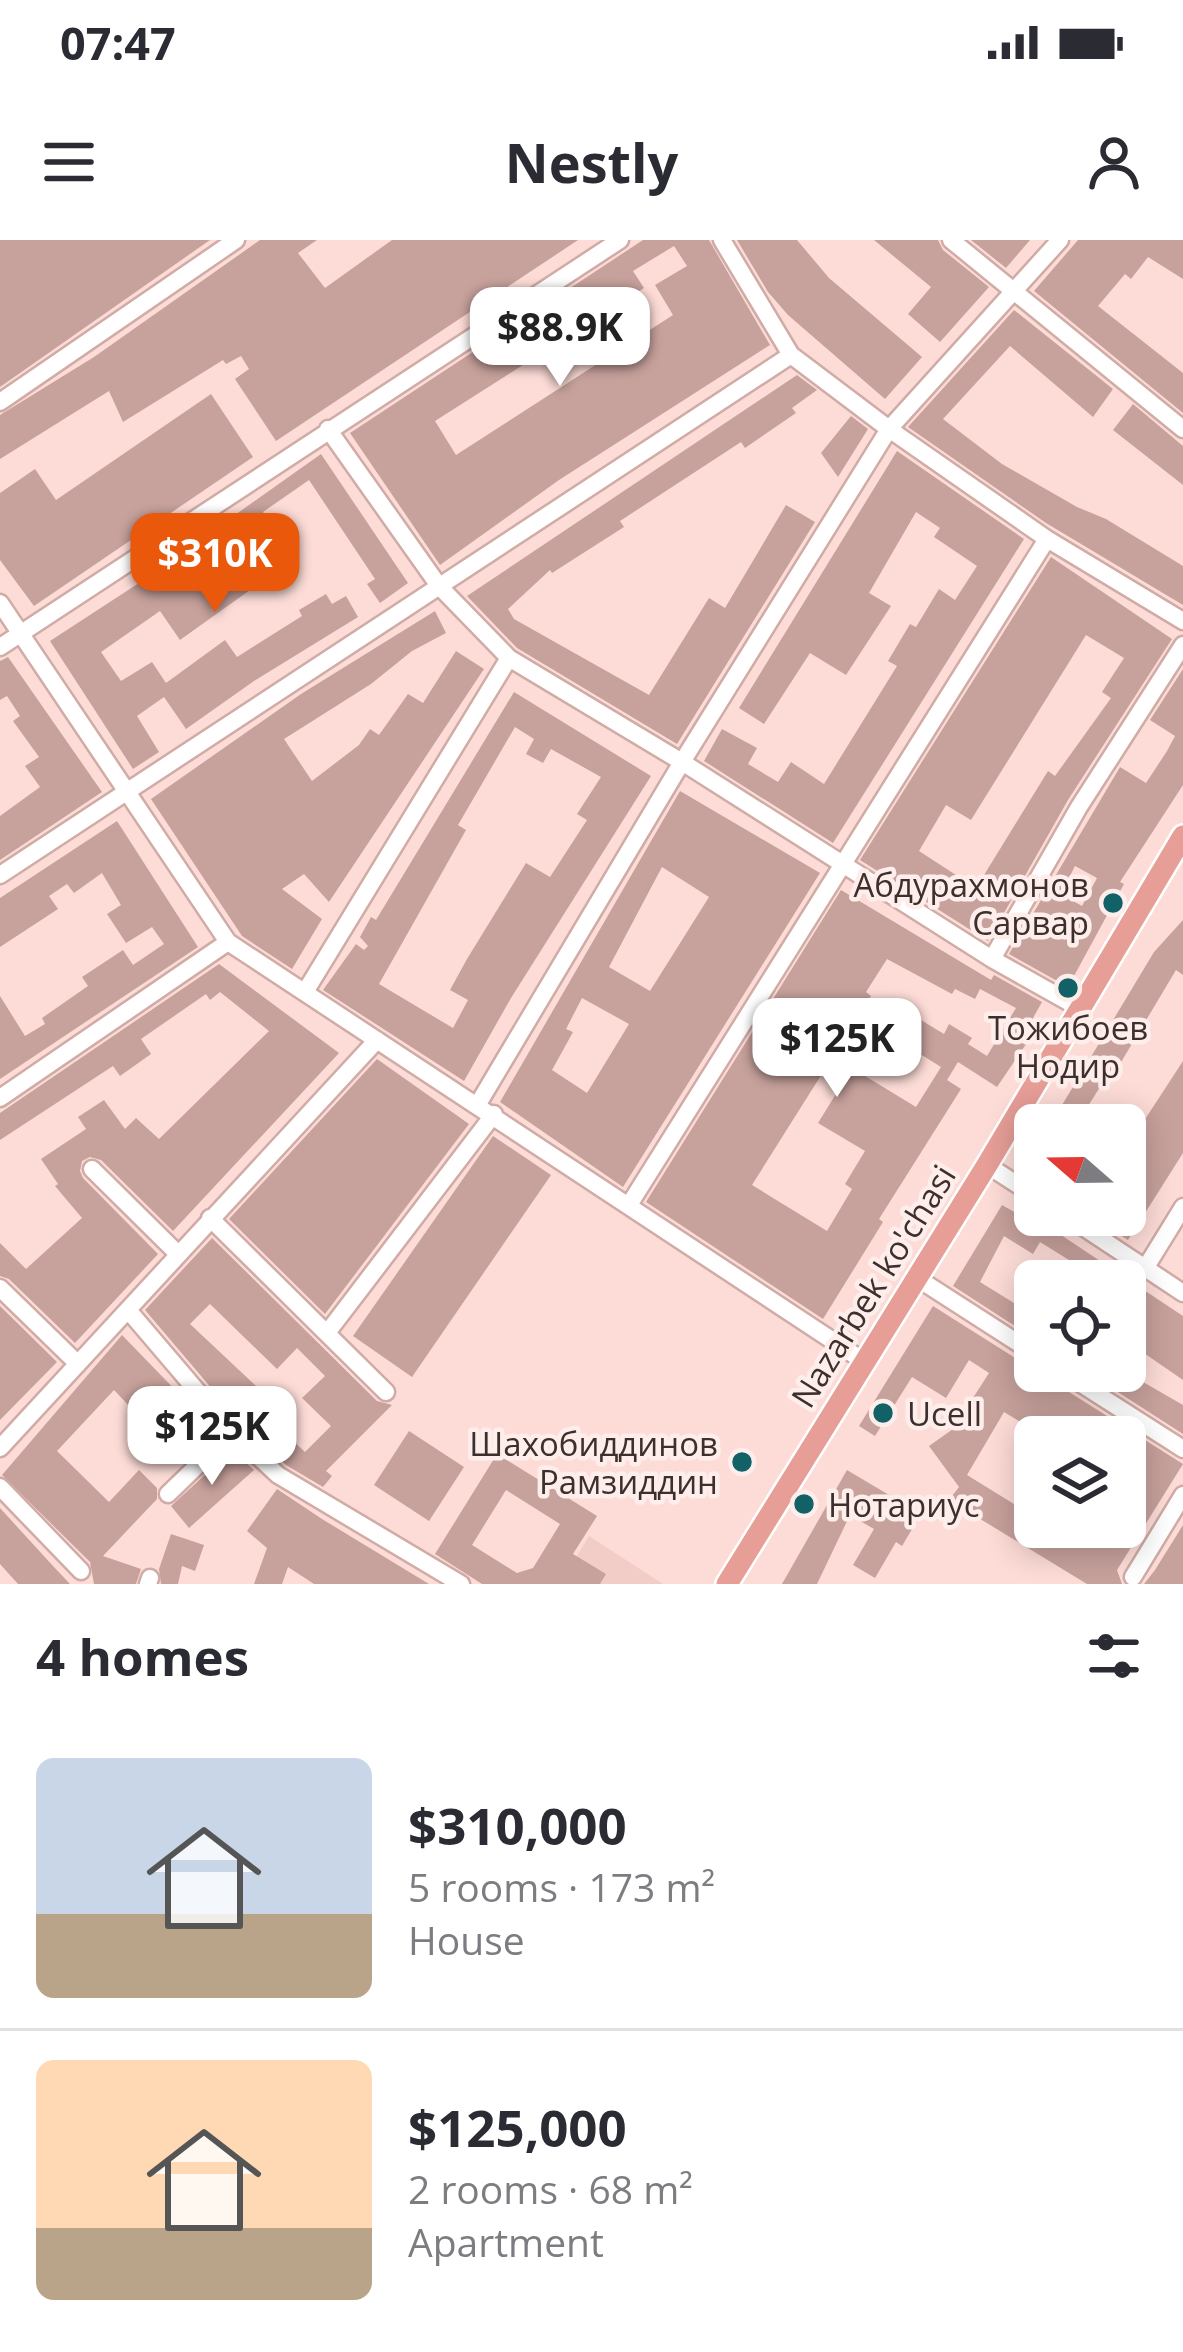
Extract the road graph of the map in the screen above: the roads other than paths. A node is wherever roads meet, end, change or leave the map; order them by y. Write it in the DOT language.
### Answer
graph roads {
  1 [pos="236,240"];
  2 [pos="620,240"];
  3 [pos="722,240"];
  4 [pos="951,240"];
  5 [pos="1060,240"];
  6 [pos="208,247"];
  7 [pos="1014,294"];
  8 [pos="791,355"];
  9 [pos="0,403"];
  10 [pos="328,429"];
  11 [pos="889,429"];
  12 [pos="1183,429"];
  13 [pos="1047,538"];
  14 [pos="439,586"];
  15 [pos="0,603"];
  16 [pos="1183,621"];
  17 [pos="21,634"];
  18 [pos="1183,644"];
  19 [pos="0,647"];
  20 [pos="509,658"];
  21 [pos="682,762"];
  22 [pos="127,790"];
  23 [pos="1183,836"];
  24 [pos="844,865"];
  25 [pos="0,874"];
  26 [pos="228,942"];
  27 [pos="992,959"];
  28 [pos="305,992"];
  29 [pos="1081,1009"];
  30 [pos="377,1040"];
  31 [pos="0,1099"];
  32 [pos="486,1109"];
  33 [pos="987,1165"];
  34 [pos="92,1169"];
  35 [pos="1014,1182"];
  36 [pos="629,1205"];
  37 [pos="1183,1207"];
  38 [pos="210,1217"];
  39 [pos="1098,1236"];
  40 [pos="178,1254"];
  41 [pos="1135,1260"];
  42 [pos="1146,1267"];
  43 [pos="917,1279"];
  44 [pos="0,1288"];
  45 [pos="1183,1293"];
  46 [pos="128,1310"];
  47 [pos="326,1333"];
  48 [pos="1014,1341"];
  49 [pos="865,1362"];
  50 [pos="78,1364"];
  51 [pos="386,1392"];
  52 [pos="1094,1392"];
  53 [pos="232,1432"];
  54 [pos="0,1448"];
  55 [pos="1183,1449"];
  56 [pos="0,1487"];
  57 [pos="168,1494"];
  58 [pos="1183,1495"];
  59 [pos="81,1571"];
  60 [pos="1133,1577"];
  61 [pos="461,1584"];
  62 [pos="727,1584"];
  1 -- 6 [label="street"];
  2 -- 10 [label="street"];
  3 -- 8 [label="street"];
  4 -- 7 [label="street"];
  5 -- 7 [label="street"];
  6 -- 9 [label="street"];
  7 -- 11 [label="street"];
  7 -- 12 [label="street"];
  8 -- 11 [label="street"];
  8 -- 14 [label="street"];
  10 -- 14 [label="street"];
  10 -- 17 [label="street"];
  11 -- 13 [label="street"];
  11 -- 21 [label="street"];
  13 -- 16 [label="street"];
  13 -- 24 [label="street"];
  14 -- 20 [label="street"];
  14 -- 22 [label="street"];
  15 -- 17 [label="street"];
  17 -- 19 [label="street"];
  17 -- 22 [label="street"];
  18 -- 27 [label="street"];
  20 -- 21 [label="street"];
  20 -- 28 [label="street"];
  21 -- 24 [label="street"];
  21 -- 32 [label="street"];
  22 -- 25 [label="street"];
  22 -- 26 [label="street"];
  23 -- 29 [label="main road, Nazarbek ko'chasi"];
  24 -- 27 [label="street"];
  24 -- 36 [label="street"];
  26 -- 28 [label="street"];
  26 -- 31 [label="street"];
  27 -- 29 [label="street"];
  28 -- 30 [label="street"];
  29 -- 33 [label="main road, Nazarbek ko'chasi"];
  30 -- 32 [label="street"];
  30 -- 38 [label="street"];
  32 -- 36 [label="street"];
  32 -- 47 [label="street"];
  33 -- 35 [label="street"];
  33 -- 43 [label="main road, Nazarbek ko'chasi"];
  34 -- 40 [label="street"];
  36 -- 49 [label="street"];
  37 -- 42 [label="street"];
  38 -- 40 [label="street"];
  38 -- 47 [label="street"];
  39 -- 41 [label="street"];
  40 -- 46 [label="street"];
  42 -- 45 [label="street"];
  43 -- 48 [label="street"];
  43 -- 49 [label="main road, Nazarbek ko'chasi"];
  44 -- 50 [label="street"];
  46 -- 50 [label="street"];
  46 -- 53 [label="street"];
  47 -- 51 [label="street"];
  49 -- 62 [label="main road, Nazarbek ko'chasi"];
  50 -- 54 [label="street"];
  52 -- 55 [label="street"];
  53 -- 57 [label="street"];
  53 -- 61 [label="street"];
  56 -- 59 [label="street"];
  58 -- 60 [label="street"];
}
